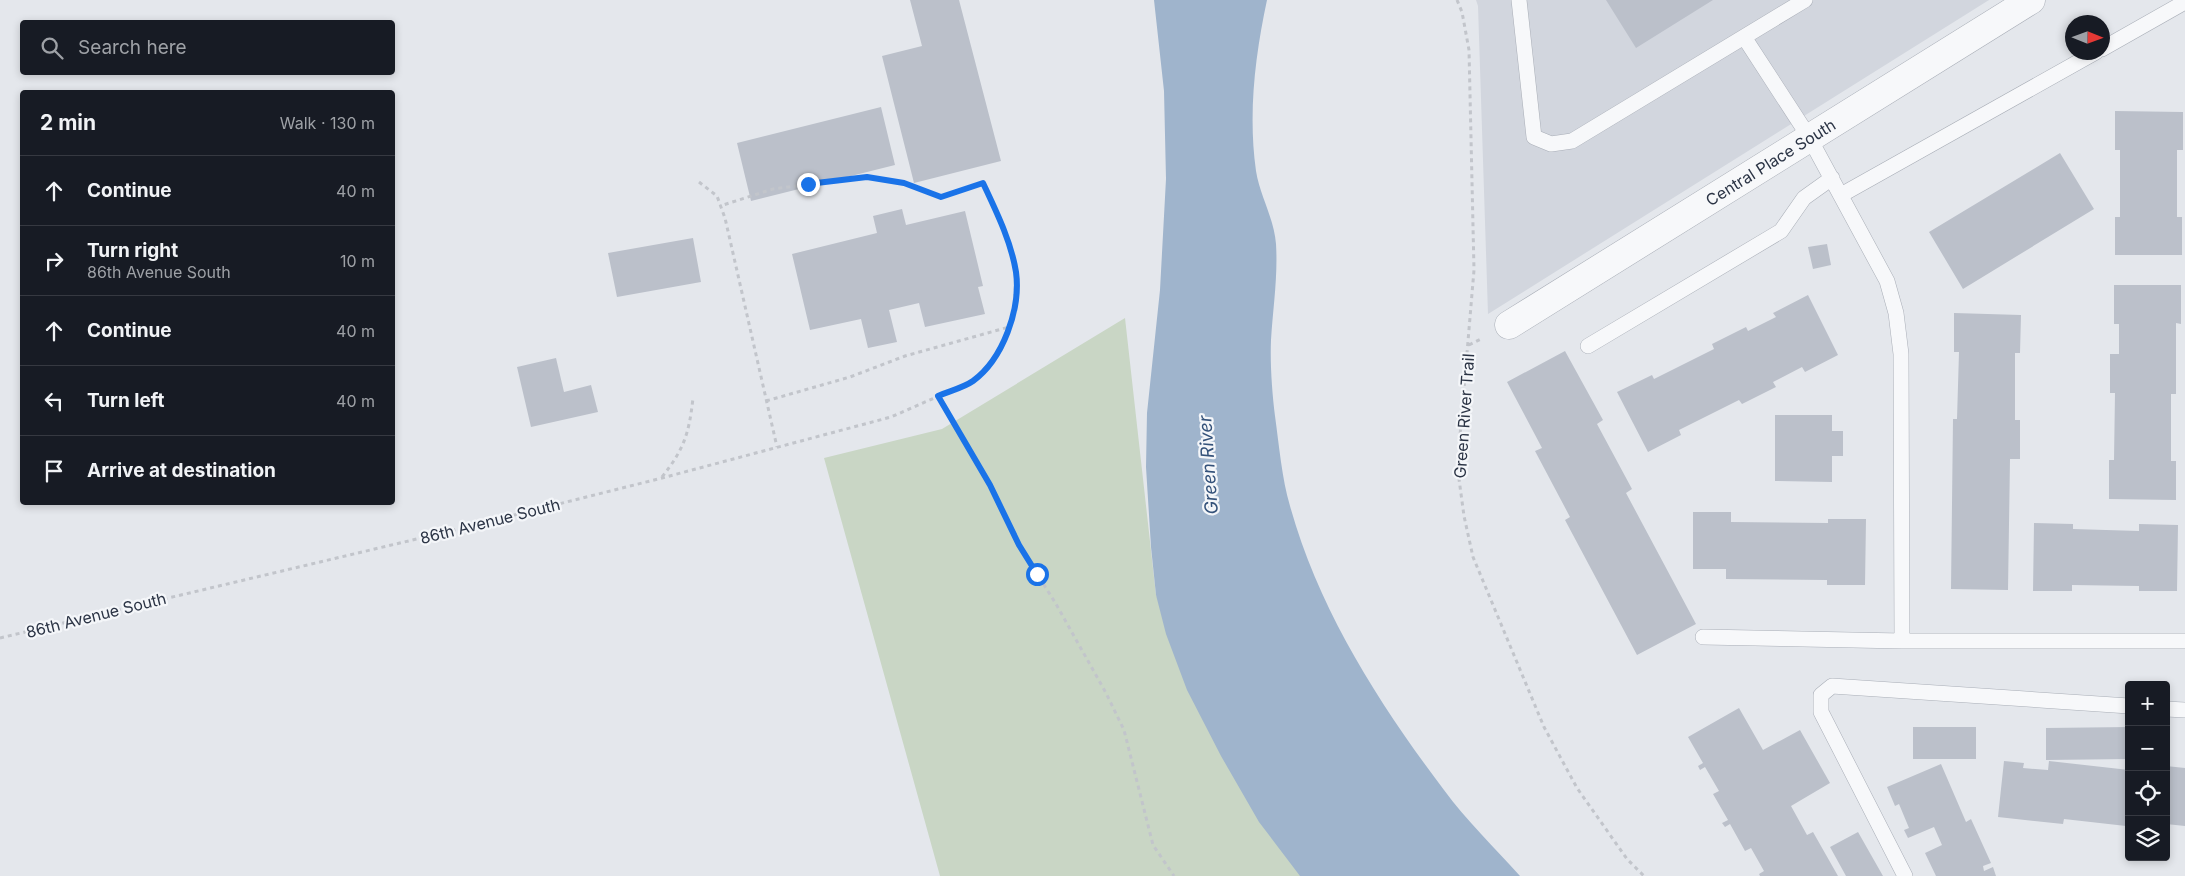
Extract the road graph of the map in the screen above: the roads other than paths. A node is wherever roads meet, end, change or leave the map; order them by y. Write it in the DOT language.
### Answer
graph roads {
  1 [pos="1519,0"];
  2 [pos="1805,0"];
  3 [pos="2031,0"];
  4 [pos="2185,2"];
  5 [pos="1744,37"];
  6 [pos="2110,44"];
  7 [pos="2082,60"];
  8 [pos="1809,137"];
  9 [pos="1832,178"];
  10 [pos="1841,195"];
  11 [pos="1509,325"];
  12 [pos="1588,346"];
  13 [pos="1703,637"];
  14 [pos="1902,641"];
  15 [pos="2185,641"];
  16 [pos="2125,706"];
  17 [pos="2170,709"];
  18 [pos="2185,710"];
  19 [pos="1905,876"];
  1 -- 5 [label="lane"];
  2 -- 5 [label="lane"];
  3 -- 8 [label="street, Central Place South"];
  4 -- 6 [label="lane"];
  5 -- 8 [label="lane"];
  7 -- 10 [label="lane"];
  8 -- 9 [label="lane"];
  8 -- 11 [label="street, Central Place South"];
  9 -- 10 [label="lane"];
  9 -- 12 [label="lane"];
  10 -- 14 [label="lane"];
  13 -- 14 [label="lane"];
  14 -- 15 [label="lane"];
  16 -- 19 [label="lane"];
  17 -- 18 [label="lane"];
}
